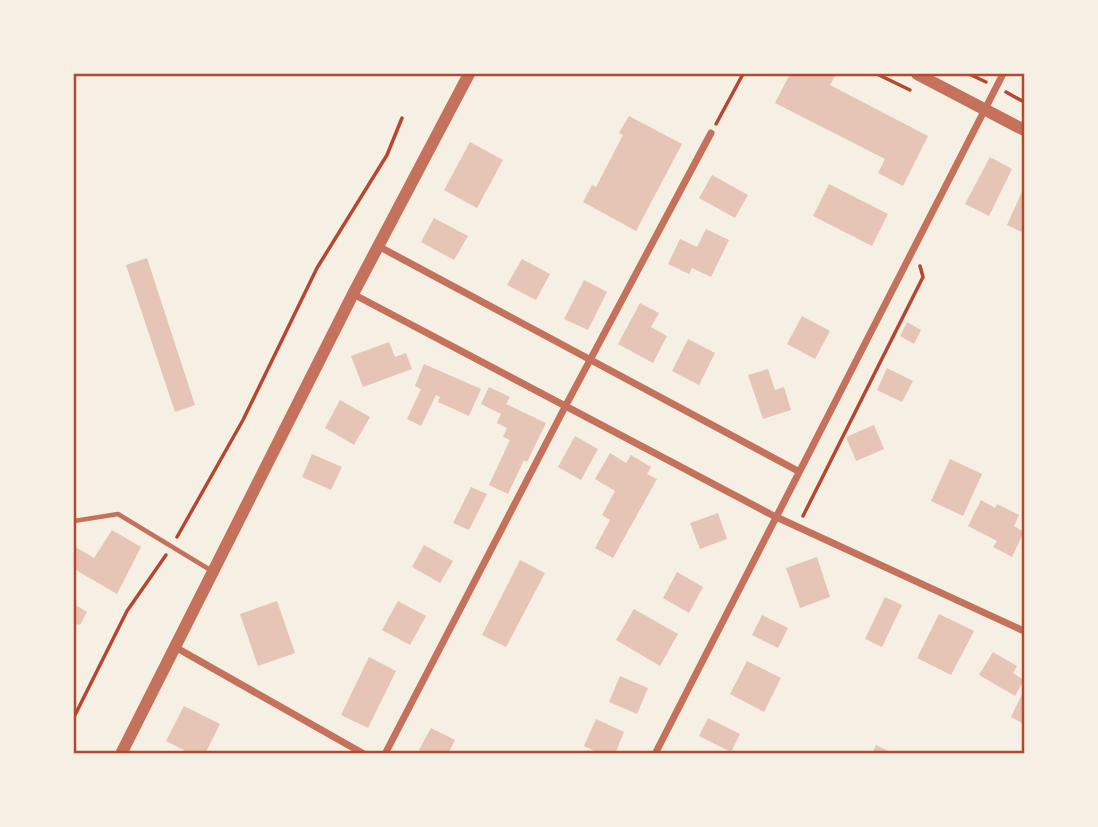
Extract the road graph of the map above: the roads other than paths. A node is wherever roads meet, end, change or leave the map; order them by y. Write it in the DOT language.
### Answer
graph roads {
  1 [pos="470,74"];
  2 [pos="917,74"];
  3 [pos="1003,74"];
  4 [pos="985,108"];
  5 [pos="1024,130"];
  6 [pos="711,133"];
  7 [pos="379,246"];
  8 [pos="353,294"];
  9 [pos="590,360"];
  10 [pos="565,407"];
  11 [pos="797,471"];
  12 [pos="774,516"];
  13 [pos="74,521"];
  14 [pos="213,572"];
  15 [pos="1024,631"];
  16 [pos="175,647"];
  17 [pos="121,754"];
  18 [pos="364,754"];
  19 [pos="385,754"];
  20 [pos="655,754"];
  1 -- 7 [label="street"];
  2 -- 4 [label="street"];
  3 -- 4 [label="street"];
  4 -- 5 [label="street"];
  4 -- 11 [label="street"];
  6 -- 9 [label="street"];
  7 -- 8 [label="street"];
  7 -- 9 [label="street"];
  8 -- 10 [label="street"];
  8 -- 14 [label="street"];
  9 -- 10 [label="street"];
  9 -- 11 [label="street"];
  10 -- 12 [label="street"];
  10 -- 19 [label="street"];
  11 -- 12 [label="street"];
  12 -- 15 [label="street"];
  12 -- 20 [label="street"];
  13 -- 14 [label="lane"];
  14 -- 16 [label="street"];
  16 -- 17 [label="street"];
  16 -- 18 [label="street"];
}
